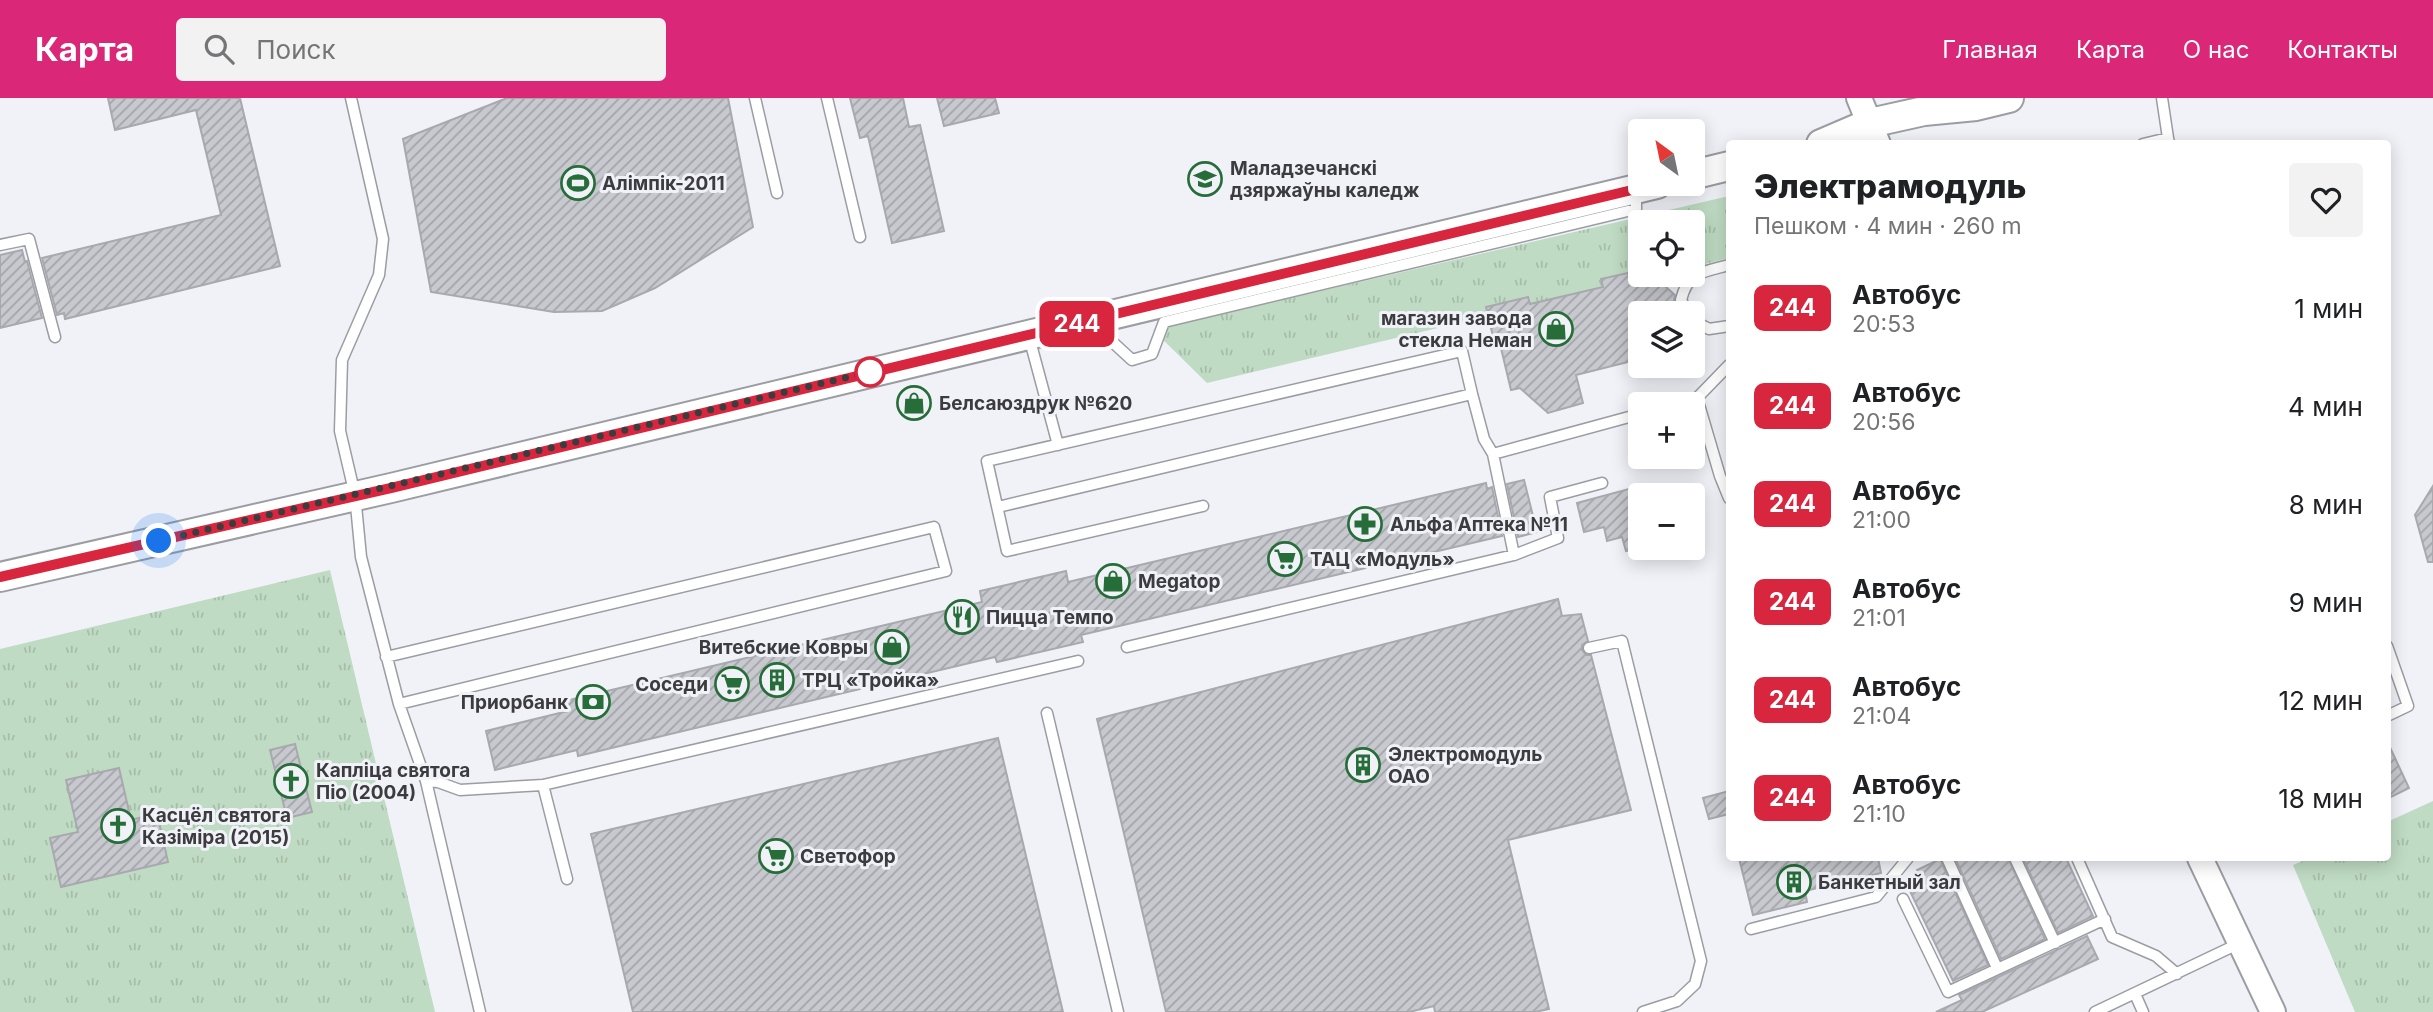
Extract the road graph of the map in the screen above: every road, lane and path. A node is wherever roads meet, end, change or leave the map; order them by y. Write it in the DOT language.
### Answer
graph roads {
  1 [pos="351,98"];
  2 [pos="755,98"];
  3 [pos="827,98"];
  4 [pos="2009,98"];
  5 [pos="2162,98"];
  6 [pos="1870,126"];
  7 [pos="1832,140"];
  8 [pos="1838,140"];
  9 [pos="2169,140"];
  10 [pos="1726,167"];
  11 [pos="1705,172"];
  12 [pos="1628,190"];
  13 [pos="777,193"];
  14 [pos="1642,196"];
  15 [pos="860,237"];
  16 [pos="0,245"];
  17 [pos="1726,266"];
  18 [pos="1682,301"];
  19 [pos="1090,321"];
  20 [pos="1726,327"];
  21 [pos="1705,328"];
  22 [pos="1028,334"];
  23 [pos="55,337"];
  24 [pos="1726,368"];
  25 [pos="1703,392"];
  26 [pos="1472,394"];
  27 [pos="1628,417"];
  28 [pos="1705,425"];
  29 [pos="1058,445"];
  30 [pos="1493,454"];
  31 [pos="1602,483"];
  32 [pos="1726,491"];
  33 [pos="355,495"];
  34 [pos="1203,506"];
  35 [pos="998,507"];
  36 [pos="1514,555"];
  37 [pos="0,577"];
  38 [pos="1127,647"];
  39 [pos="1589,648"];
  40 [pos="386,657"];
  41 [pos="2391,657"];
  42 [pos="1078,661"];
  43 [pos="399,704"];
  44 [pos="1047,713"];
  45 [pos="2391,714"];
  46 [pos="426,781"];
  47 [pos="543,785"];
  48 [pos="1906,861"];
  49 [pos="1948,861"];
  50 [pos="2016,861"];
  51 [pos="2078,861"];
  52 [pos="2201,861"];
  53 [pos="567,879"];
  54 [pos="1903,899"];
  55 [pos="2105,919"];
  56 [pos="1751,929"];
  57 [pos="2055,943"];
  58 [pos="2241,943"];
  59 [pos="1997,968"];
  60 [pos="2177,974"];
  61 [pos="2135,994"];
  62 [pos="480,1012"];
  63 [pos="1118,1012"];
  64 [pos="1643,1012"];
  65 [pos="2095,1012"];
  66 [pos="2143,1012"];
  67 [pos="2273,1012"];
  1 -- 33 [label="lane"];
  2 -- 13 [label="lane"];
  3 -- 15 [label="lane"];
  4 -- 6 [label="main road"];
  5 -- 9 [label="lane"];
  6 -- 7 [label="main road"];
  6 -- 8 [label="main road"];
  10 -- 11 [label="main road"];
  12 -- 19 [label="main road"];
  14 -- 19 [label="lane"];
  16 -- 23 [label="lane"];
  17 -- 18 [label="lane"];
  19 -- 22 [label="main road"];
  20 -- 21 [label="lane"];
  22 -- 29 [label="lane"];
  22 -- 33 [label="main road"];
  24 -- 25 [label="lane"];
  26 -- 29 [label="lane"];
  26 -- 30 [label="lane"];
  26 -- 35 [label="lane"];
  27 -- 30 [label="lane"];
  28 -- 32 [label="lane"];
  29 -- 35 [label="lane"];
  30 -- 36 [label="lane"];
  31 -- 36 [label="lane"];
  33 -- 37 [label="main road"];
  33 -- 40 [label="lane"];
  34 -- 35 [label="lane"];
  36 -- 38 [label="lane"];
  39 -- 64 [label="lane"];
  40 -- 43 [label="lane"];
  40 -- 43 [label="lane"];
  41 -- 45 [label="lane"];
  42 -- 47 [label="lane"];
  43 -- 46 [label="lane"];
  44 -- 63 [label="lane"];
  46 -- 47 [label="lane"];
  46 -- 62 [label="lane"];
  47 -- 53 [label="lane"];
  48 -- 56 [label="lane"];
  49 -- 59 [label="lane"];
  50 -- 57 [label="lane"];
  51 -- 55 [label="lane"];
  52 -- 58 [label="street"];
  54 -- 59 [label="lane"];
  55 -- 57 [label="lane"];
  55 -- 60 [label="lane"];
  57 -- 59 [label="lane"];
  58 -- 60 [label="lane"];
  58 -- 67 [label="street"];
  60 -- 61 [label="lane"];
  61 -- 65 [label="lane"];
  61 -- 66 [label="lane"];
}
